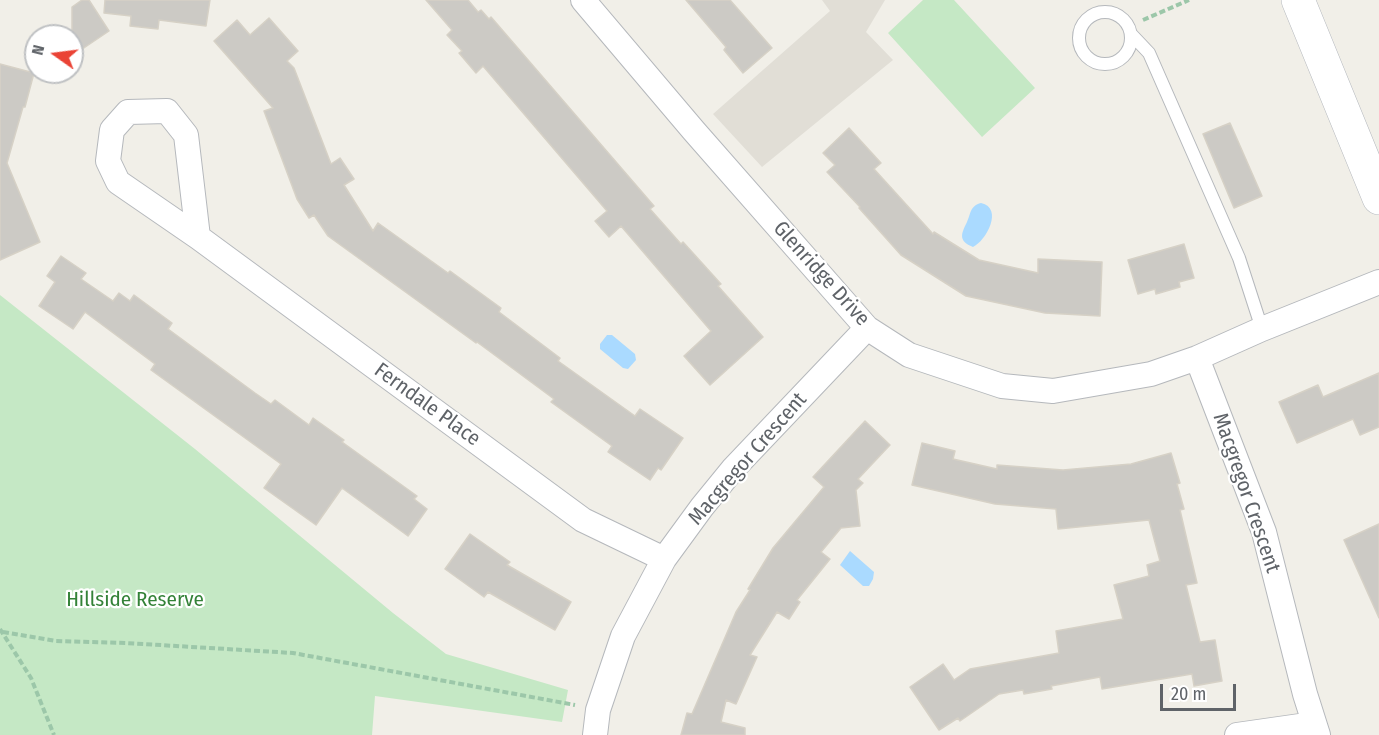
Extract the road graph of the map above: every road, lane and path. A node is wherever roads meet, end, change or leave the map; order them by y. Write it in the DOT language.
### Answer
graph roads {
  1 [pos="583,0"];
  2 [pos="1189,0"];
  3 [pos="1298,0"];
  4 [pos="1130,30"];
  5 [pos="1379,198"];
  6 [pos="198,237"];
  7 [pos="1379,282"];
  8 [pos="867,328"];
  9 [pos="1262,329"];
  10 [pos="1197,358"];
  11 [pos="664,559"];
  12 [pos="1,631"];
  13 [pos="598,711"];
  14 [pos="1316,729"];
  15 [pos="54,735"];
  16 [pos="595,735"];
  17 [pos="1237,735"];
  1 -- 8 [label="street, Glenridge Drive"];
  2 -- 4 [label="path"];
  3 -- 5 [label="main road"];
  4 -- 4 [label="lane"];
  4 -- 9 [label="lane"];
  6 -- 6 [label="street, Ferndale Place"];
  6 -- 11 [label="street, Ferndale Place"];
  7 -- 9 [label="street, Glenridge Drive"];
  8 -- 10 [label="street, Glenridge Drive"];
  8 -- 11 [label="street, Macgregor Crescent"];
  9 -- 10 [label="street, Glenridge Drive"];
  10 -- 14 [label="street, Macgregor Crescent"];
  11 -- 13 [label="street, Macgregor Crescent"];
  12 -- 13 [label="path"];
  12 -- 15 [label="path"];
  13 -- 16 [label="street, Macgregor Crescent"];
  14 -- 17 [label="street"];
}
